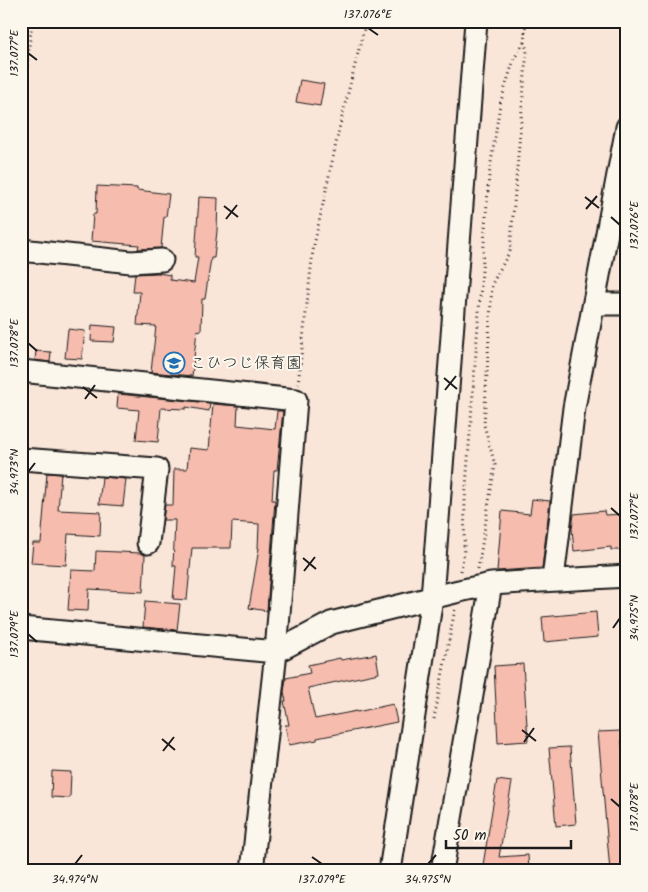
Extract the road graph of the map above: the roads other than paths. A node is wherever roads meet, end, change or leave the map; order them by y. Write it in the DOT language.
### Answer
graph roads {
  1 [pos="476,21"];
  2 [pos="627,127"];
  3 [pos="21,250"];
  4 [pos="162,260"];
  5 [pos="594,304"];
  6 [pos="627,304"];
  7 [pos="21,371"];
  8 [pos="21,459"];
  9 [pos="148,543"];
  10 [pos="627,576"];
  11 [pos="553,579"];
  12 [pos="475,587"];
  13 [pos="432,598"];
  14 [pos="21,628"];
  15 [pos="276,652"];
  16 [pos="252,871"];
  17 [pos="390,871"];
  18 [pos="442,871"];
  1 -- 13 [label="street"];
  2 -- 5 [label="street"];
  3 -- 4 [label="street"];
  5 -- 6 [label="street"];
  5 -- 11 [label="street"];
  7 -- 15 [label="street"];
  8 -- 9 [label="street"];
  10 -- 11 [label="street"];
  11 -- 12 [label="street"];
  12 -- 13 [label="street"];
  12 -- 18 [label="street"];
  13 -- 15 [label="street"];
  13 -- 17 [label="street"];
  14 -- 15 [label="street"];
  15 -- 16 [label="street"];
}
